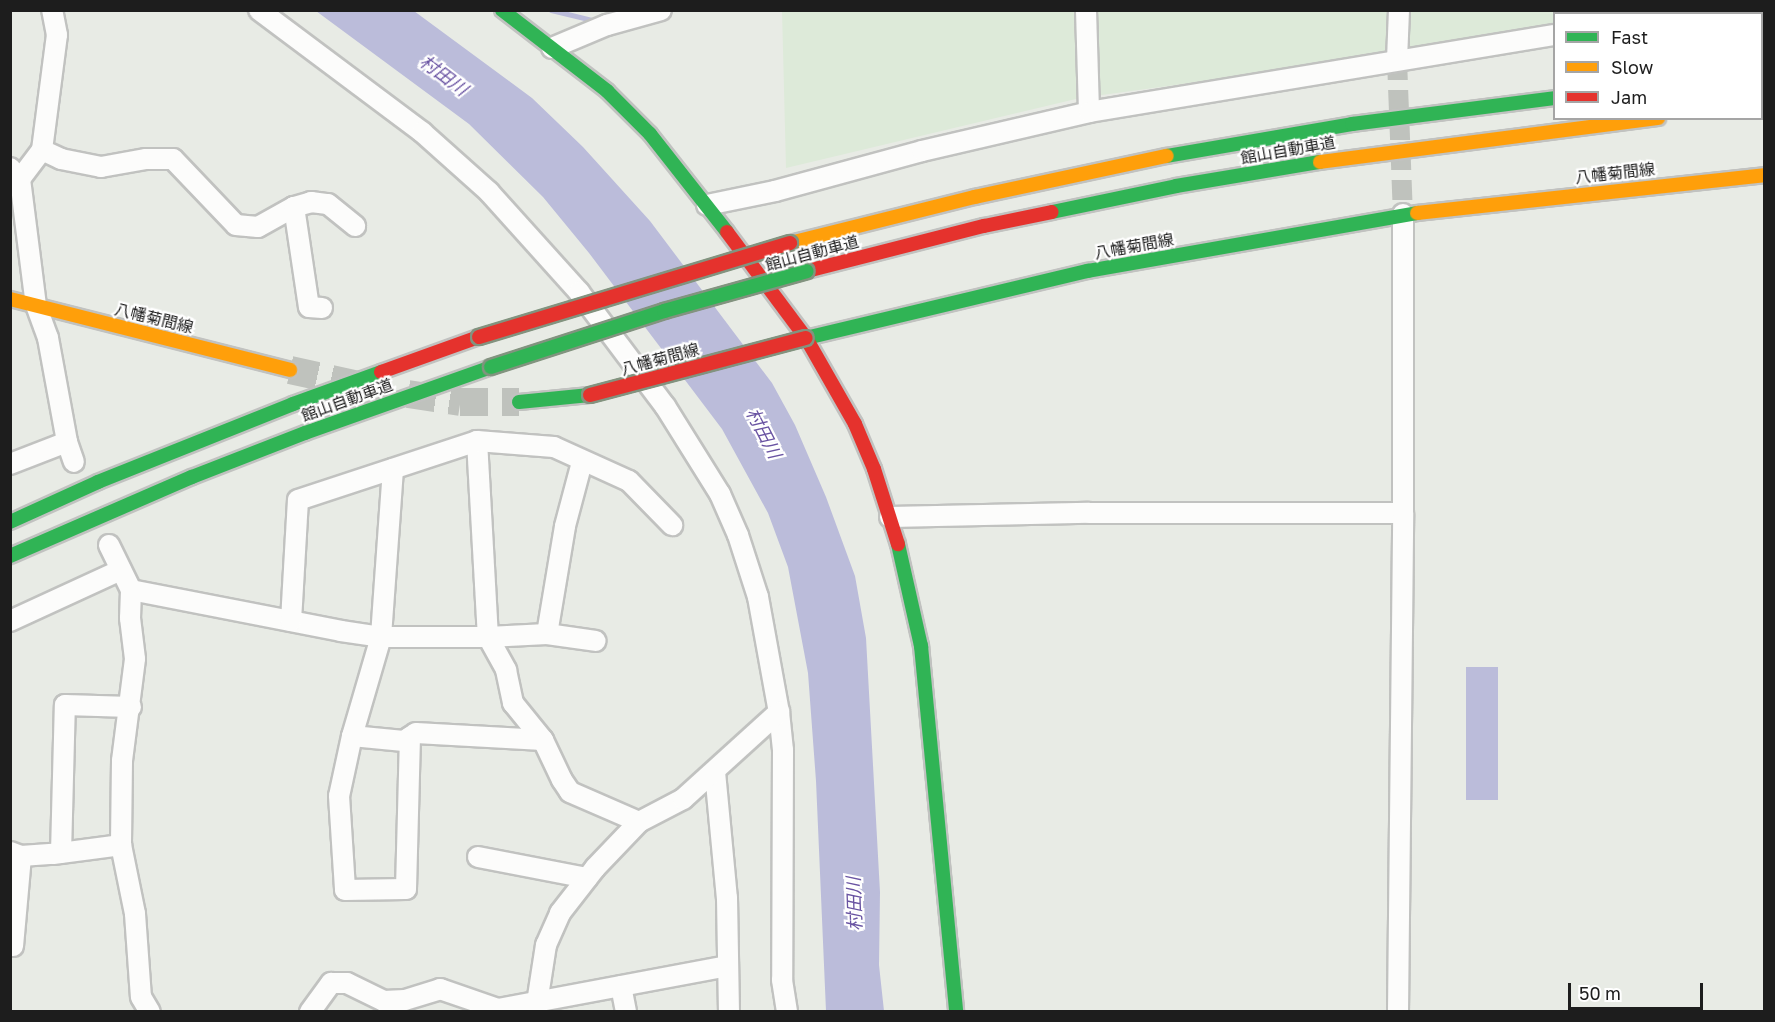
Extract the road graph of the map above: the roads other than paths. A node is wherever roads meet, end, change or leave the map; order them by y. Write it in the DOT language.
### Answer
graph roads {
  1 [pos="51,10"];
  2 [pos="259,10"];
  3 [pos="502,10"];
  4 [pos="661,10"];
  5 [pos="1086,10"];
  6 [pos="1399,10"];
  7 [pos="1553,35"];
  8 [pos="552,48"];
  9 [pos="1397,60"];
  10 [pos="1553,98"];
  11 [pos="1089,112"];
  12 [pos="1642,120"];
  13 [pos="42,150"];
  14 [pos="15,174"];
  15 [pos="1764,175"];
  16 [pos="707,205"];
  17 [pos="294,207"];
  18 [pos="1402,214"];
  19 [pos="355,226"];
  20 [pos="10,299"];
  21 [pos="36,304"];
  22 [pos="322,308"];
  23 [pos="806,338"];
  24 [pos="290,370"];
  25 [pos="519,402"];
  26 [pos="477,441"];
  27 [pos="67,442"];
  28 [pos="74,462"];
  29 [pos="582,462"];
  30 [pos="10,464"];
  31 [pos="393,469"];
  32 [pos="1403,513"];
  33 [pos="890,517"];
  34 [pos="10,522"];
  35 [pos="672,525"];
  36 [pos="109,545"];
  37 [pos="10,556"];
  38 [pos="121,570"];
  39 [pos="131,590"];
  40 [pos="10,621"];
  41 [pos="291,621"];
  42 [pos="547,634"];
  43 [pos="381,637"];
  44 [pos="488,637"];
  45 [pos="596,641"];
  46 [pos="131,707"];
  47 [pos="779,712"];
  48 [pos="352,736"];
  49 [pos="410,737"];
  50 [pos="543,740"];
  51 [pos="715,772"];
  52 [pos="639,822"];
  53 [pos="121,845"];
  54 [pos="61,853"];
  55 [pos="16,854"];
  56 [pos="478,857"];
  57 [pos="587,878"];
  58 [pos="13,946"];
  59 [pos="727,966"];
  60 [pos="621,986"];
  61 [pos="537,1003"];
  62 [pos="150,1011"];
  63 [pos="310,1011"];
  64 [pos="626,1011"];
  65 [pos="729,1011"];
  66 [pos="787,1011"];
  67 [pos="956,1011"];
  68 [pos="1398,1011"];
  1 -- 13 [label="street"];
  2 -- 47 [label="street"];
  3 -- 8 [label="main road"];
  4 -- 8 [label="street"];
  5 -- 11 [label="street"];
  6 -- 9 [label="street"];
  7 -- 9 [label="street"];
  8 -- 16 [label="main road"];
  9 -- 11 [label="street"];
  10 -- 34 [label="main road, 館山自動車道, bridge"];
  11 -- 16 [label="street"];
  12 -- 37 [label="main road, 館山自動車道, bridge"];
  13 -- 14 [label="street"];
  13 -- 17 [label="street"];
  14 -- 21 [label="street"];
  15 -- 18 [label="main road, 八幡菊間線"];
  16 -- 23 [label="main road"];
  17 -- 19 [label="street"];
  17 -- 22 [label="street"];
  18 -- 23 [label="main road, 八幡菊間線"];
  18 -- 32 [label="street"];
  20 -- 21 [label="main road, 八幡菊間線"];
  21 -- 24 [label="main road, 八幡菊間線"];
  21 -- 27 [label="street"];
  23 -- 25 [label="main road, 八幡菊間線, bridge"];
  23 -- 33 [label="main road"];
  26 -- 29 [label="street"];
  26 -- 31 [label="street"];
  26 -- 44 [label="street"];
  27 -- 28 [label="street"];
  27 -- 30 [label="street"];
  29 -- 35 [label="street"];
  29 -- 42 [label="street"];
  31 -- 41 [label="street"];
  31 -- 43 [label="street"];
  32 -- 33 [label="street"];
  32 -- 68 [label="street"];
  33 -- 67 [label="main road"];
  36 -- 38 [label="street"];
  38 -- 39 [label="street"];
  38 -- 40 [label="street"];
  39 -- 41 [label="street"];
  39 -- 46 [label="street"];
  41 -- 43 [label="street"];
  42 -- 44 [label="street"];
  42 -- 45 [label="street"];
  43 -- 44 [label="street"];
  43 -- 48 [label="street"];
  44 -- 50 [label="street"];
  46 -- 53 [label="street"];
  46 -- 54 [label="street"];
  47 -- 51 [label="street"];
  47 -- 66 [label="street"];
  48 -- 49 [label="street"];
  48 -- 49 [label="street"];
  49 -- 50 [label="street"];
  50 -- 52 [label="street"];
  51 -- 52 [label="street"];
  51 -- 59 [label="street"];
  52 -- 57 [label="street"];
  53 -- 54 [label="street"];
  53 -- 62 [label="street"];
  54 -- 55 [label="street"];
  55 -- 58 [label="street"];
  56 -- 57 [label="street"];
  57 -- 61 [label="street"];
  59 -- 60 [label="street"];
  59 -- 65 [label="street"];
  60 -- 61 [label="street"];
  60 -- 64 [label="street"];
  61 -- 63 [label="street"];
}
